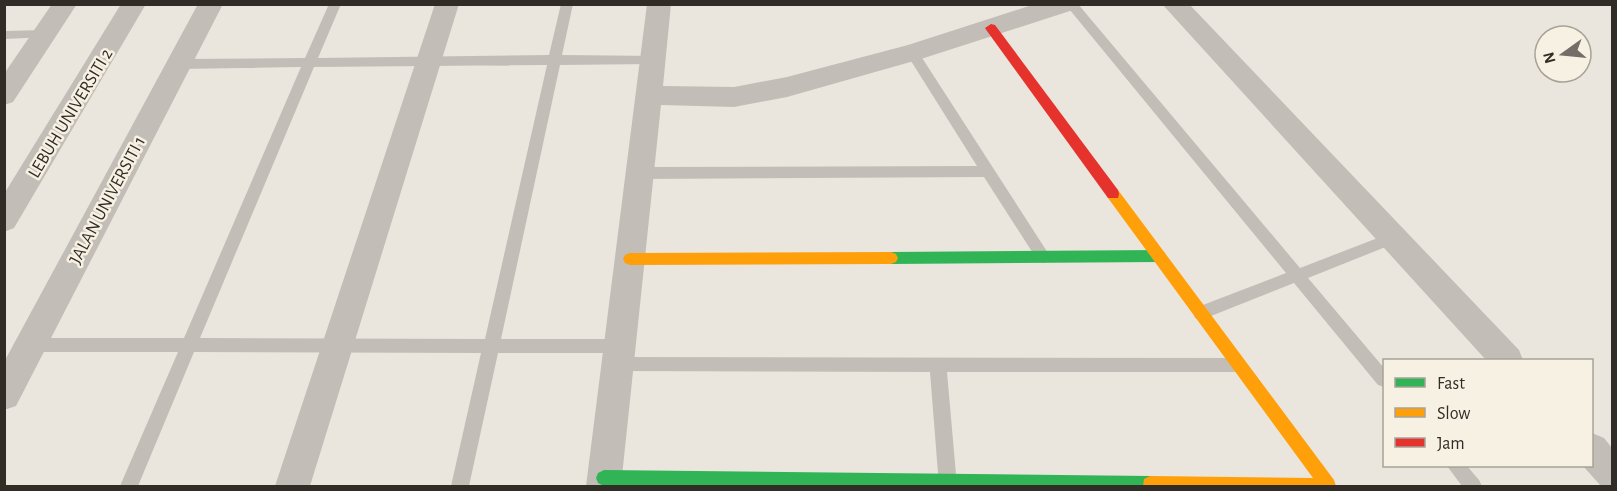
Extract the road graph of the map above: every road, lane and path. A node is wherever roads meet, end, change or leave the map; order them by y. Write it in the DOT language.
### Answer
graph roads {
  1 [pos="65,4"];
  2 [pos="135,4"];
  3 [pos="210,4"];
  4 [pos="335,4"];
  5 [pos="447,4"];
  6 [pos="567,4"];
  7 [pos="659,4"];
  8 [pos="1064,4"];
  9 [pos="1071,4"];
  10 [pos="1174,4"];
  11 [pos="991,28"];
  12 [pos="45,34"];
  13 [pos="4,35"];
  14 [pos="912,53"];
  15 [pos="653,59"];
  16 [pos="555,60"];
  17 [pos="428,62"];
  18 [pos="310,63"];
  19 [pos="179,64"];
  20 [pos="4,95"];
  21 [pos="649,95"];
  22 [pos="988,171"];
  23 [pos="640,173"];
  24 [pos="4,220"];
  25 [pos="1393,238"];
  26 [pos="1159,256"];
  27 [pos="1043,257"];
  28 [pos="630,259"];
  29 [pos="1297,276"];
  30 [pos="1201,313"];
  31 [pos="31,345"];
  32 [pos="189,345"];
  33 [pos="338,345"];
  34 [pos="492,345"];
  35 [pos="618,355"];
  36 [pos="1506,359"];
  37 [pos="938,365"];
  38 [pos="1240,365"];
  39 [pos="1383,380"];
  40 [pos="4,394"];
  41 [pos="1593,451"];
  42 [pos="1458,467"];
  43 [pos="1612,473"];
  44 [pos="603,482"];
  45 [pos="948,484"];
  46 [pos="129,486"];
  47 [pos="292,486"];
  48 [pos="460,486"];
  49 [pos="1328,486"];
  50 [pos="1473,486"];
  1 -- 12 [label="street"];
  2 -- 24 [label="street, LEBUH UNIVERSITI 2"];
  3 -- 19 [label="street, JALAN UNIVERSITI 1"];
  4 -- 18 [label="lane"];
  5 -- 17 [label="street"];
  6 -- 16 [label="lane"];
  7 -- 15 [label="street"];
  8 -- 11 [label="street"];
  9 -- 29 [label="lane"];
  10 -- 25 [label="street"];
  11 -- 14 [label="street"];
  11 -- 26 [label="street"];
  12 -- 13 [label="lane"];
  12 -- 20 [label="street"];
  14 -- 21 [label="street"];
  14 -- 22 [label="lane"];
  15 -- 16 [label="lane"];
  15 -- 21 [label="street"];
  16 -- 17 [label="lane"];
  16 -- 34 [label="lane"];
  17 -- 18 [label="lane"];
  17 -- 33 [label="street"];
  18 -- 19 [label="lane"];
  18 -- 32 [label="lane"];
  19 -- 31 [label="street, JALAN UNIVERSITI 1"];
  21 -- 23 [label="street"];
  22 -- 23 [label="lane"];
  22 -- 27 [label="lane"];
  23 -- 28 [label="street"];
  25 -- 29 [label="lane"];
  25 -- 36 [label="street"];
  26 -- 27 [label="street"];
  26 -- 30 [label="street"];
  27 -- 28 [label="street"];
  28 -- 35 [label="street"];
  29 -- 30 [label="lane"];
  29 -- 39 [label="lane"];
  30 -- 38 [label="street"];
  31 -- 32 [label="lane"];
  31 -- 40 [label="street, JALAN UNIVERSITI 1"];
  32 -- 33 [label="lane"];
  32 -- 46 [label="lane"];
  33 -- 34 [label="lane"];
  33 -- 47 [label="street"];
  34 -- 35 [label="lane"];
  34 -- 48 [label="lane"];
  35 -- 37 [label="lane"];
  35 -- 44 [label="street"];
  37 -- 38 [label="lane"];
  37 -- 45 [label="lane"];
  38 -- 49 [label="street"];
  41 -- 43 [label="street"];
  42 -- 50 [label="lane"];
  44 -- 45 [label="street"];
  45 -- 49 [label="street"];
}
